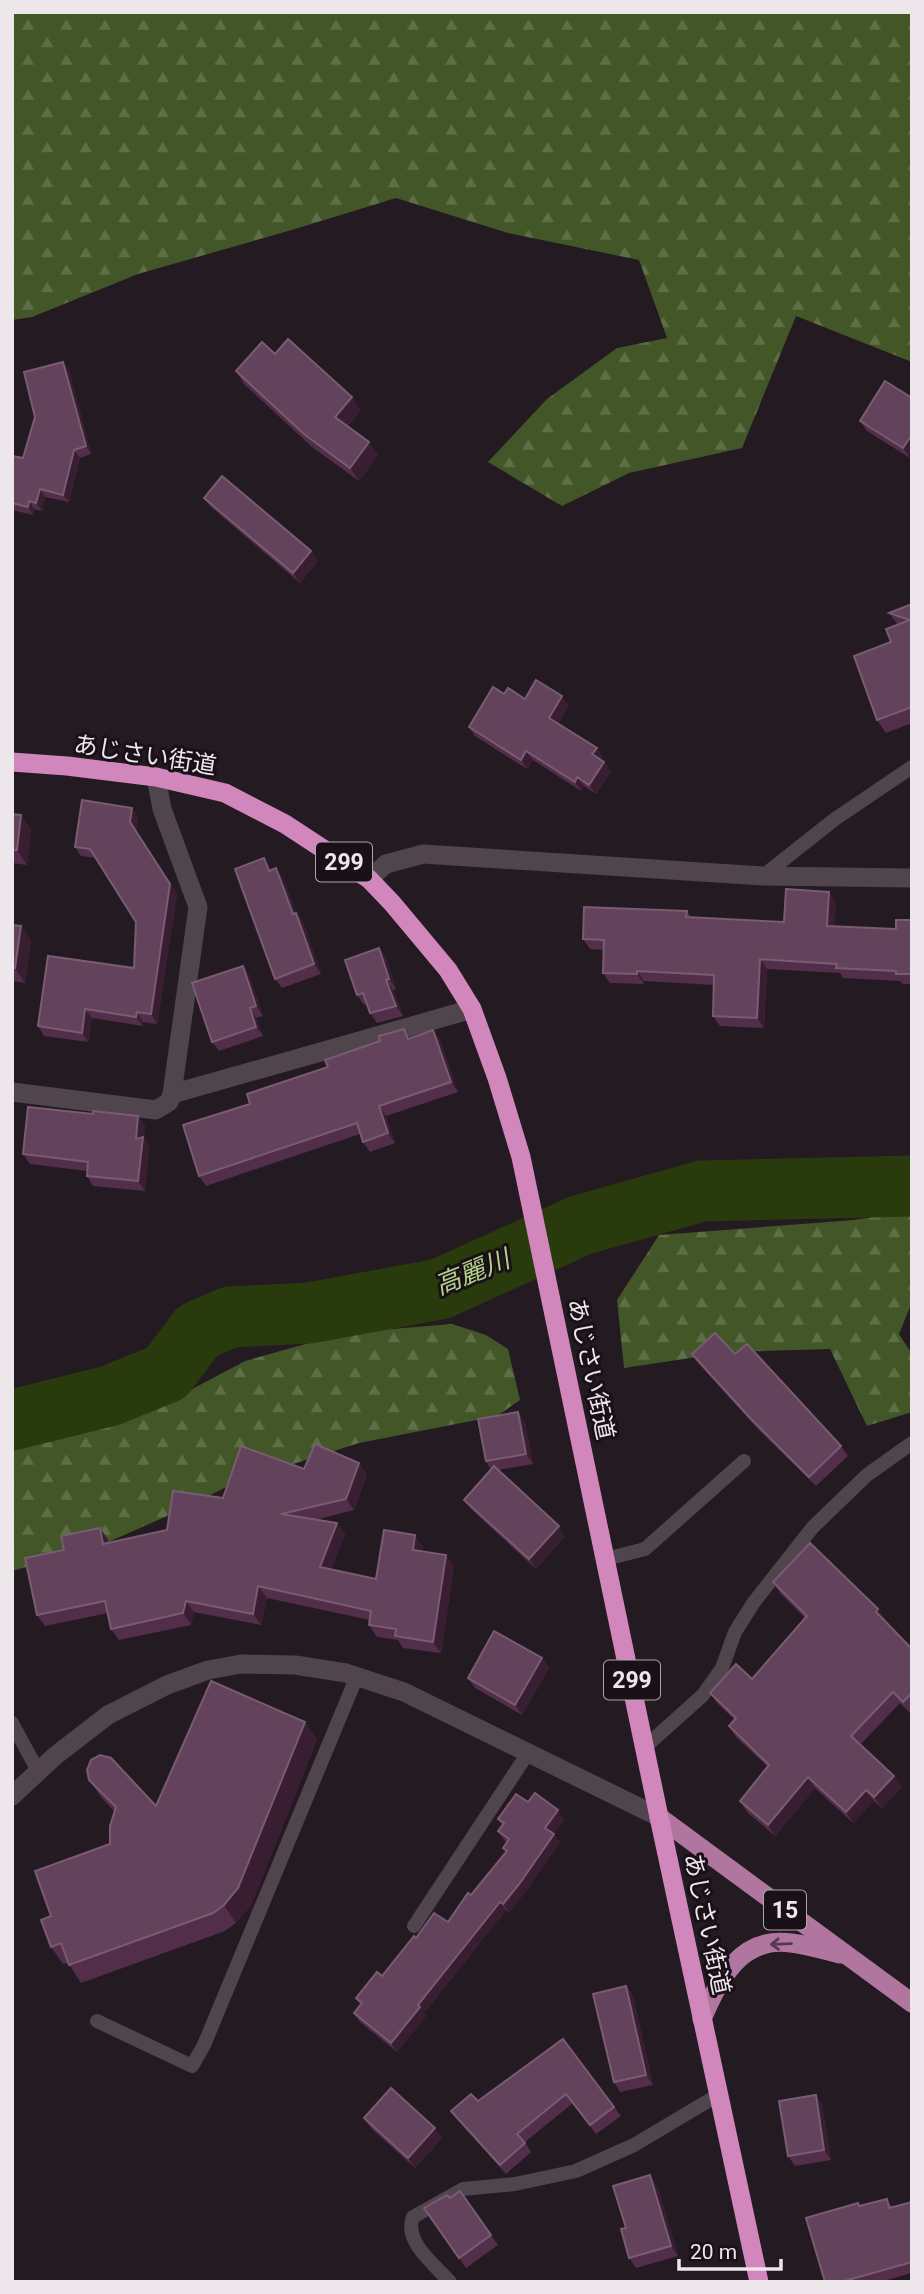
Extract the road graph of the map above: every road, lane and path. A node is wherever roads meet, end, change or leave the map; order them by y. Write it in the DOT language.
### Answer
graph roads {
  1 [pos="12,762"];
  2 [pos="912,767"];
  3 [pos="156,777"];
  4 [pos="763,876"];
  5 [pos="912,878"];
  6 [pos="369,879"];
  7 [pos="472,1009"];
  8 [pos="12,1092"];
  9 [pos="172,1094"];
  10 [pos="909,1451"];
  11 [pos="744,1461"];
  12 [pos="606,1559"];
  13 [pos="357,1676"];
  14 [pos="12,1723"];
  15 [pos="645,1746"];
  16 [pos="527,1753"];
  17 [pos="38,1771"];
  18 [pos="12,1796"];
  19 [pos="659,1818"];
  20 [pos="414,1926"];
  21 [pos="848,1956"];
  22 [pos="912,2003"];
  23 [pos="702,2019"];
  24 [pos="97,2021"];
  25 [pos="718,2095"];
  26 [pos="450,2282"];
  27 [pos="759,2282"];
  1 -- 3 [label="highway, あじさい街道 / 299"];
  2 -- 4 [label="lane"];
  3 -- 6 [label="highway, あじさい街道 / 299"];
  3 -- 9 [label="street"];
  4 -- 5 [label="street"];
  4 -- 6 [label="street"];
  6 -- 7 [label="highway, あじさい街道 / 299"];
  7 -- 9 [label="street"];
  7 -- 12 [label="highway, あじさい街道 / 299"];
  8 -- 9 [label="street"];
  10 -- 15 [label="lane"];
  11 -- 12 [label="lane"];
  12 -- 15 [label="highway, あじさい街道 / 299"];
  13 -- 16 [label="street"];
  13 -- 17 [label="street"];
  13 -- 24 [label="lane"];
  14 -- 17 [label="lane"];
  15 -- 19 [label="highway, あじさい街道 / 299"];
  16 -- 19 [label="street"];
  16 -- 20 [label="lane"];
  17 -- 18 [label="street"];
  19 -- 21 [label="main road, 15"];
  19 -- 23 [label="highway, あじさい街道 / 299"];
  21 -- 22 [label="main road, 15"];
  21 -- 23 [label="main road, one-way"];
  23 -- 25 [label="highway, あじさい街道 / 299"];
  25 -- 26 [label="lane"];
  25 -- 27 [label="highway, あじさい街道 / 299"];
}
